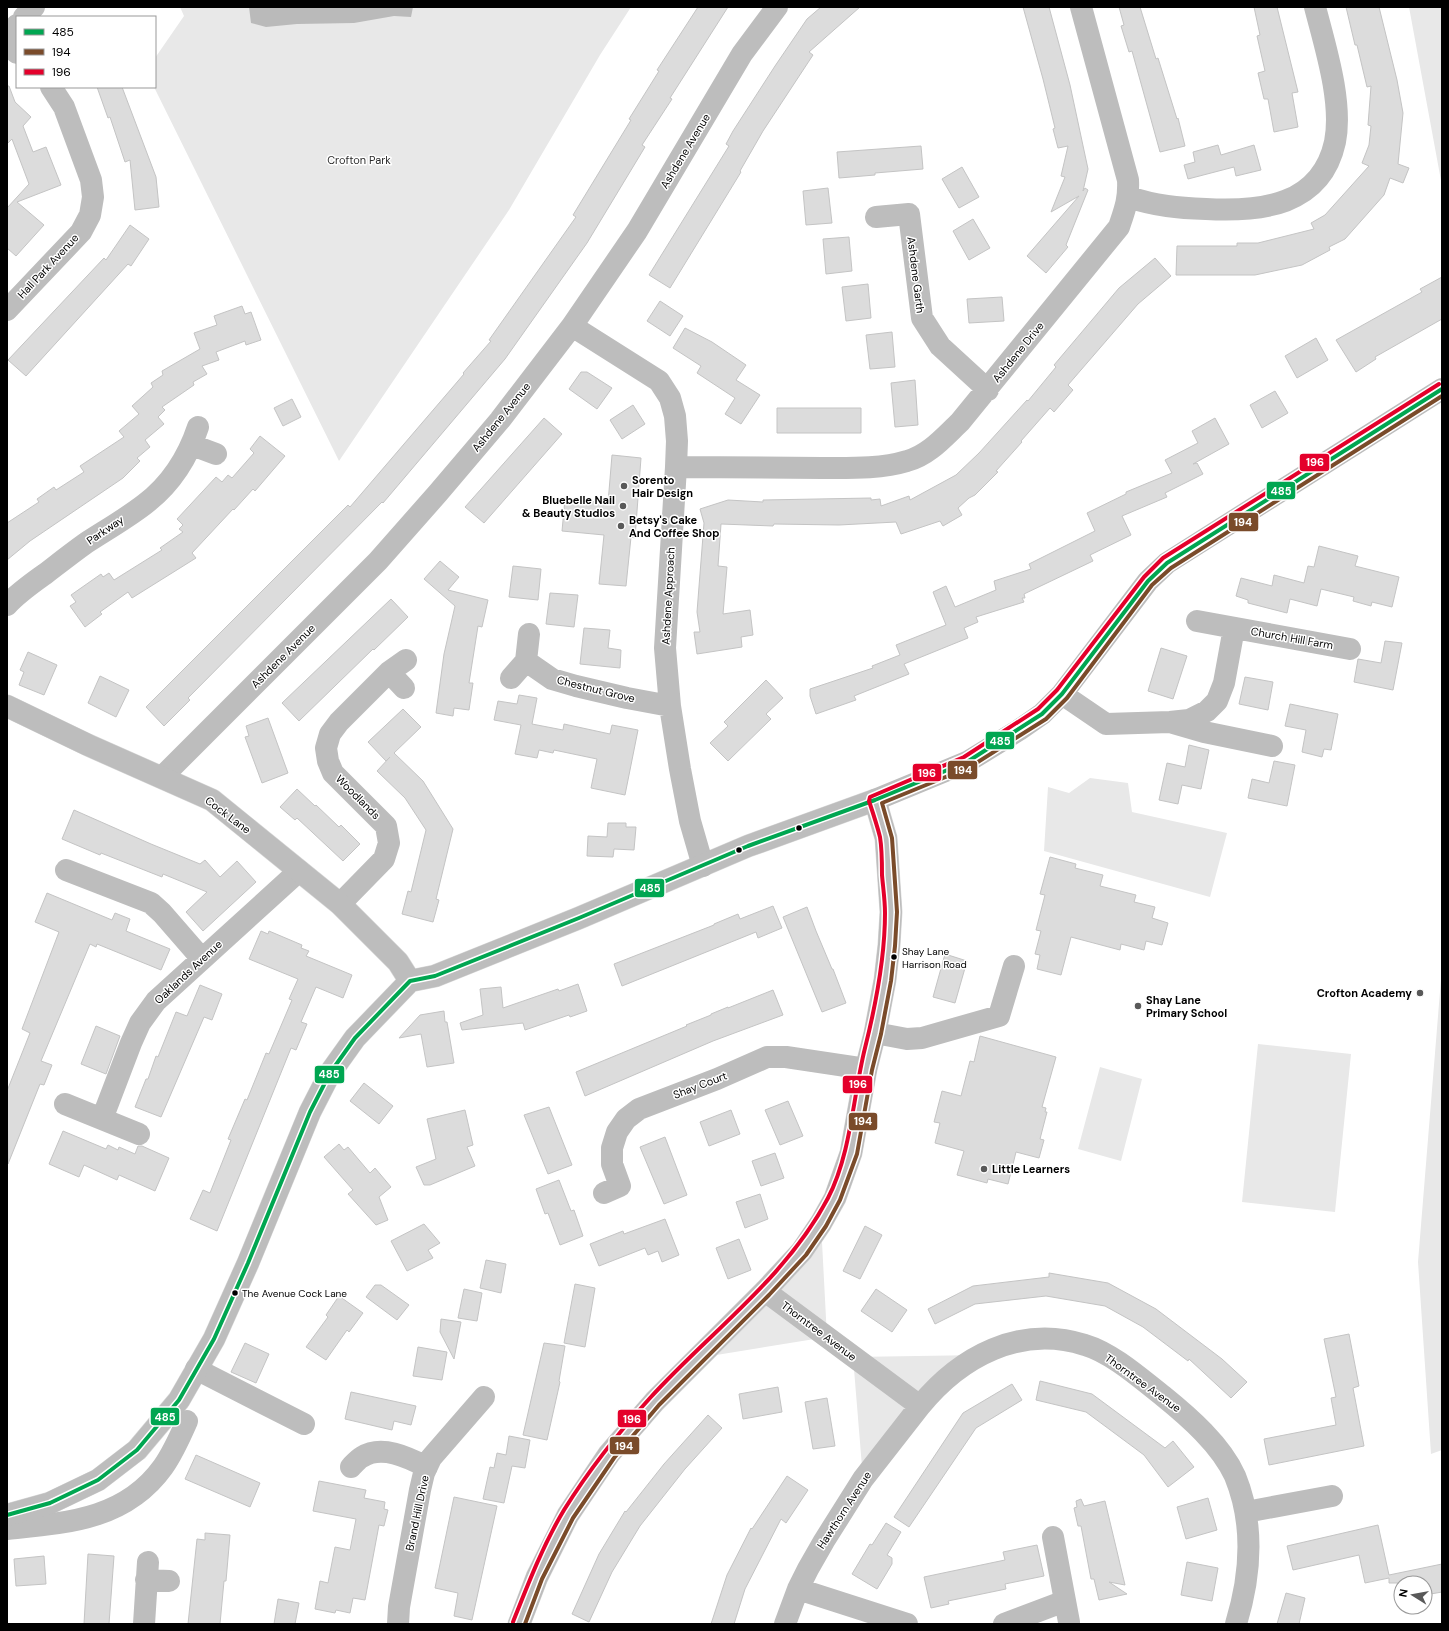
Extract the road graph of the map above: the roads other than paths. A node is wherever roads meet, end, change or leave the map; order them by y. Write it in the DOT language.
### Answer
graph roads {
  1 [pos="34,7"];
  2 [pos="777,7"];
  3 [pos="1081,7"];
  4 [pos="1315,7"];
  5 [pos="25,16"];
  6 [pos="16,26"];
  7 [pos="7,36"];
  8 [pos="7,44"];
  9 [pos="16,52"];
  10 [pos="52,88"];
  11 [pos="1129,197"];
  12 [pos="876,217"];
  13 [pos="7,310"];
  14 [pos="572,326"];
  15 [pos="1442,389"];
  16 [pos="988,390"];
  17 [pos="216,454"];
  18 [pos="676,467"];
  19 [pos="7,605"];
  20 [pos="1197,621"];
  21 [pos="1234,628"];
  22 [pos="529,634"];
  23 [pos="1350,648"];
  24 [pos="526,661"];
  25 [pos="511,678"];
  26 [pos="404,688"];
  27 [pos="1062,694"];
  28 [pos="7,706"];
  29 [pos="670,706"];
  30 [pos="1170,722"];
  31 [pos="1272,746"];
  32 [pos="162,777"];
  33 [pos="875,800"];
  34 [pos="703,866"];
  35 [pos="66,870"];
  36 [pos="299,871"];
  37 [pos="340,904"];
  38 [pos="202,959"];
  39 [pos="1014,966"];
  40 [pos="410,981"];
  41 [pos="875,1033"];
  42 [pos="866,1069"];
  43 [pos="64,1104"];
  44 [pos="102,1119"];
  45 [pos="139,1134"];
  46 [pos="604,1193"];
  47 [pos="765,1291"];
  48 [pos="196,1369"];
  49 [pos="482,1396"];
  50 [pos="920,1406"];
  51 [pos="188,1422"];
  52 [pos="304,1424"];
  53 [pos="146,1440"];
  54 [pos="166,1461"];
  55 [pos="351,1467"];
  56 [pos="427,1467"];
  57 [pos="1332,1496"];
  58 [pos="50,1503"];
  59 [pos="1246,1512"];
  60 [pos="7,1514"];
  61 [pos="58,1524"];
  62 [pos="7,1529"];
  63 [pos="1053,1537"];
  64 [pos="169,1581"];
  65 [pos="798,1589"];
  66 [pos="1065,1601"];
  67 [pos="1069,1622"];
  68 [pos="144,1624"];
  69 [pos="398,1624"];
  70 [pos="518,1624"];
  71 [pos="785,1624"];
  72 [pos="907,1624"];
  73 [pos="1004,1624"];
  74 [pos="1236,1624"];
  1 -- 5 [label="street"];
  2 -- 14 [label="street, Ashdene Avenue"];
  3 -- 11 [label="street, Ashdene Drive"];
  4 -- 11 [label="street"];
  6 -- 7 [label="street"];
  8 -- 9 [label="street"];
  10 -- 13 [label="street, Hall Park Avenue"];
  11 -- 16 [label="street, Ashdene Drive"];
  12 -- 16 [label="street, Ashdene Garth"];
  14 -- 18 [label="street, Ashdene Approach"];
  14 -- 32 [label="street, Ashdene Avenue"];
  15 -- 27 [label="street"];
  16 -- 18 [label="street, Ashdene Drive"];
  17 -- 19 [label="street, Parkway"];
  18 -- 29 [label="street, Ashdene Approach"];
  20 -- 21 [label="street, Church Hill Farm"];
  21 -- 23 [label="street, Church Hill Farm"];
  21 -- 30 [label="street"];
  22 -- 24 [label="street"];
  24 -- 25 [label="street"];
  24 -- 29 [label="street, Chestnut Grove"];
  26 -- 37 [label="street, Woodlands"];
  27 -- 30 [label="street"];
  27 -- 33 [label="street"];
  28 -- 32 [label="street, Cock Lane"];
  29 -- 34 [label="street, Ashdene Approach"];
  30 -- 31 [label="street"];
  32 -- 36 [label="street, Cock Lane"];
  33 -- 34 [label="street"];
  33 -- 41 [label="street"];
  34 -- 40 [label="street"];
  35 -- 38 [label="street"];
  36 -- 37 [label="street, Cock Lane"];
  36 -- 38 [label="street, Oaklands Avenue"];
  37 -- 40 [label="street, Cock Lane"];
  38 -- 44 [label="street, Oaklands Avenue"];
  39 -- 41 [label="street"];
  40 -- 48 [label="street"];
  41 -- 42 [label="street"];
  42 -- 46 [label="street, Shay Court"];
  42 -- 47 [label="street"];
  43 -- 44 [label="street"];
  44 -- 45 [label="street"];
  47 -- 50 [label="street, Thorntree Avenue"];
  47 -- 70 [label="street"];
  48 -- 52 [label="street"];
  48 -- 53 [label="street"];
  49 -- 56 [label="street, Brand Hill Drive"];
  50 -- 59 [label="street, Thorntree Avenue"];
  50 -- 65 [label="street, Hawthorn Avenue"];
  51 -- 54 [label="street"];
  53 -- 54 [label="street"];
  53 -- 58 [label="street"];
  54 -- 61 [label="street"];
  55 -- 56 [label="street"];
  56 -- 69 [label="street, Brand Hill Drive"];
  57 -- 59 [label="street"];
  58 -- 60 [label="street"];
  58 -- 61 [label="street"];
  59 -- 74 [label="street, Thorntree Avenue"];
  61 -- 62 [label="street"];
  63 -- 66 [label="street"];
  64 -- 68 [label="street"];
  65 -- 71 [label="street, Hawthorn Avenue"];
  65 -- 72 [label="street"];
  66 -- 67 [label="street"];
  66 -- 73 [label="street"];
}
